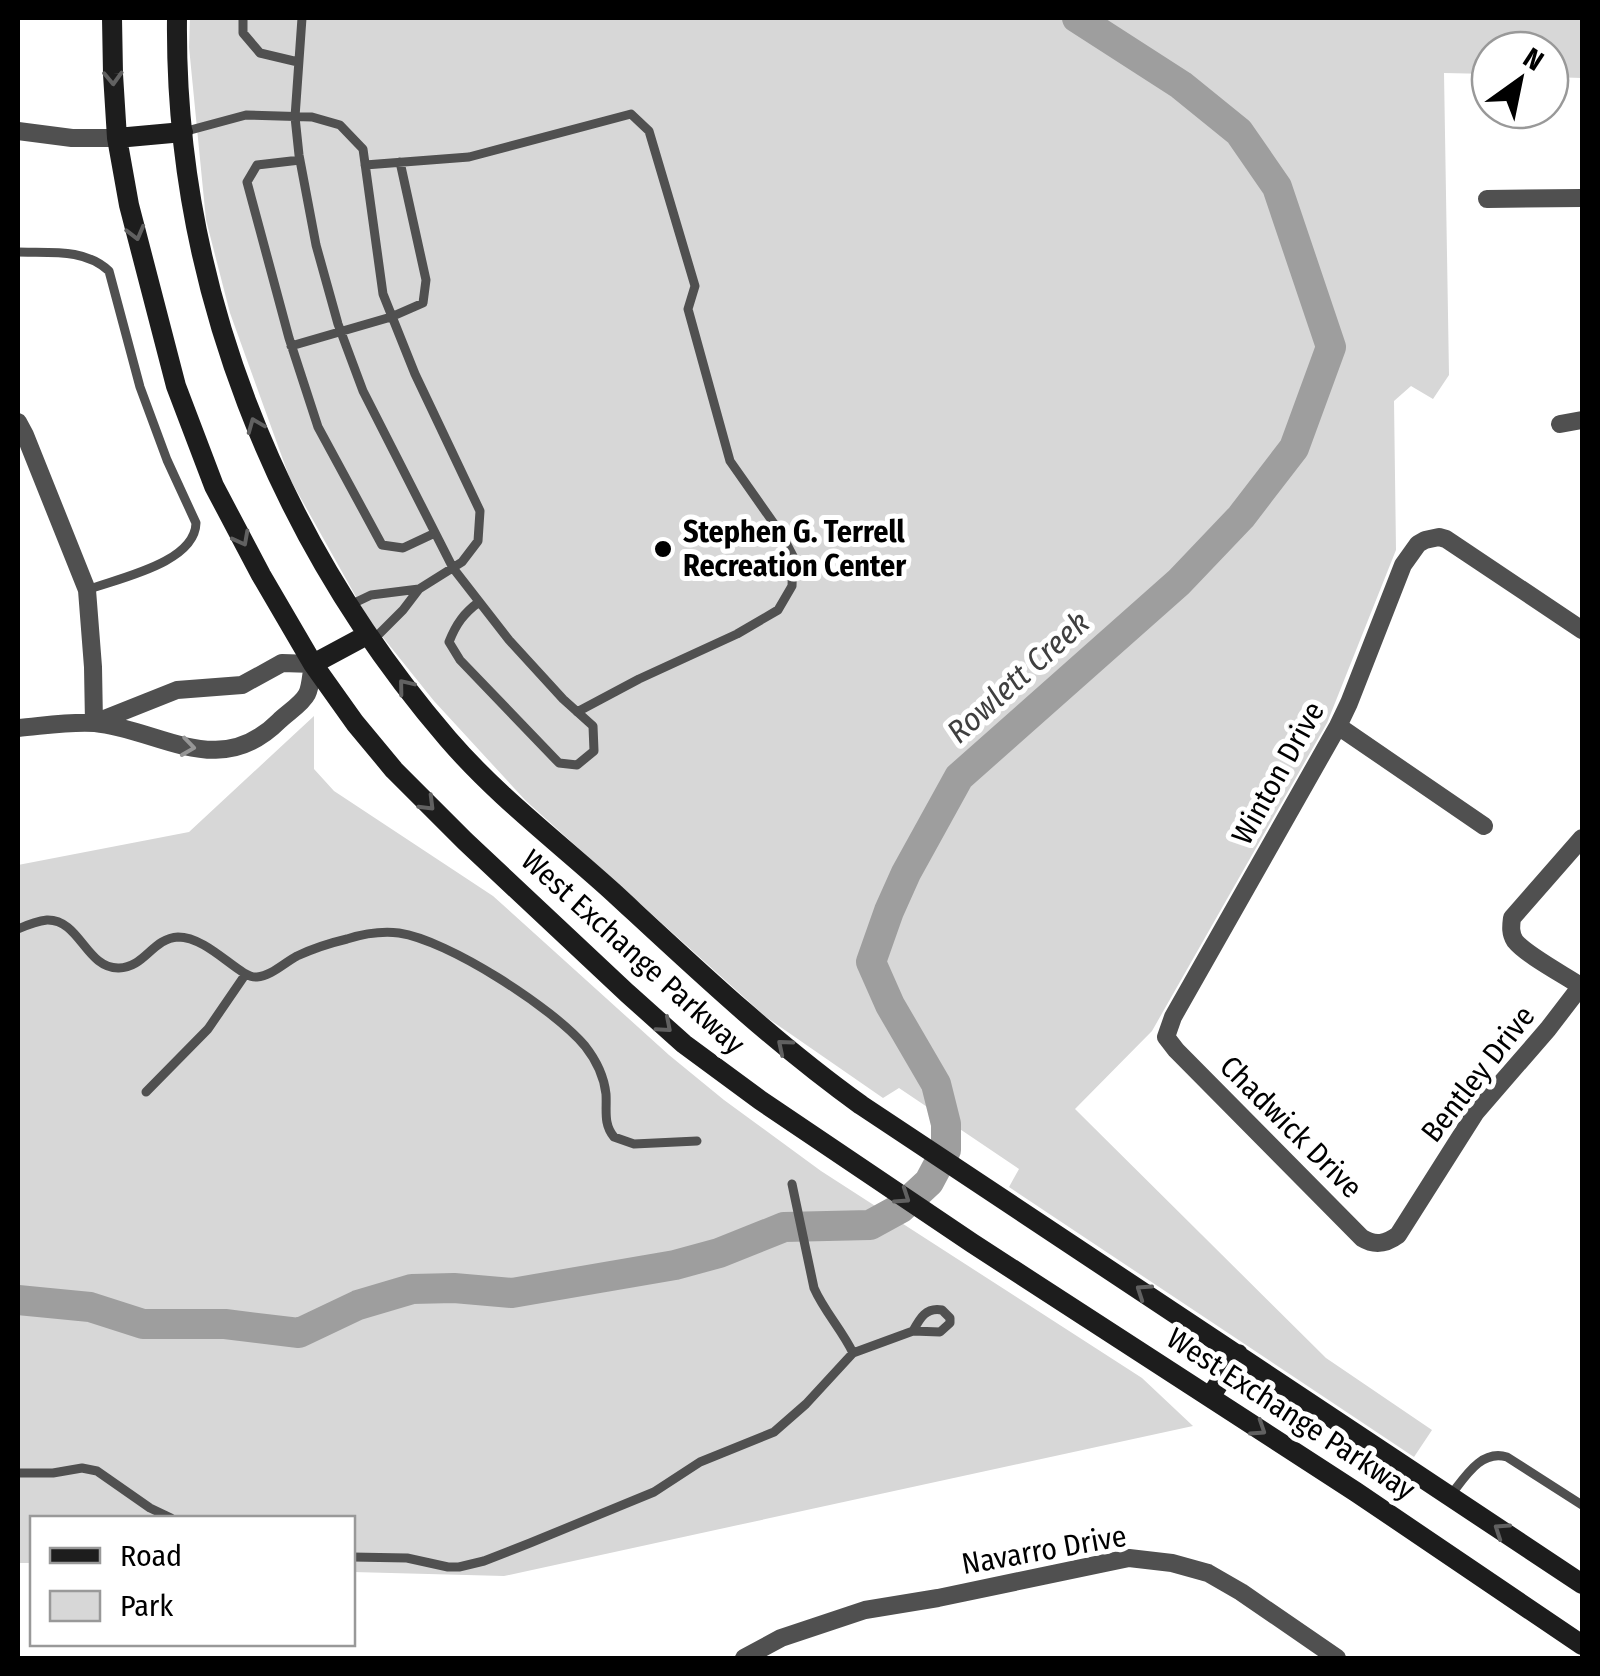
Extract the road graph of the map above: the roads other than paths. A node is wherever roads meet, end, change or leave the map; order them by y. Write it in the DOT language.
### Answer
graph roads {
  1 [pos="112,18"];
  2 [pos="178,18"];
  3 [pos="244,18"];
  4 [pos="302,18"];
  5 [pos="298,62"];
  6 [pos="296,117"];
  7 [pos="18,130"];
  8 [pos="183,132"];
  9 [pos="117,138"];
  10 [pos="300,160"];
  11 [pos="400,162"];
  12 [pos="365,166"];
  13 [pos="1582,198"];
  14 [pos="1487,200"];
  15 [pos="18,252"];
  16 [pos="390,317"];
  17 [pos="340,332"];
  18 [pos="291,346"];
  19 [pos="1582,420"];
  20 [pos="18,422"];
  21 [pos="1560,424"];
  22 [pos="435,533"];
  23 [pos="453,568"];
  24 [pos="418,589"];
  25 [pos="87,590"];
  26 [pos="479,602"];
  27 [pos="348,606"];
  28 [pos="1582,630"];
  29 [pos="369,638"];
  30 [pos="314,664"];
  31 [pos="578,712"];
  32 [pos="94,723"];
  33 [pos="1338,726"];
  34 [pos="18,728"];
  35 [pos="1484,826"];
  36 [pos="1582,838"];
  37 [pos="18,929"];
  38 [pos="245,975"];
  39 [pos="1582,986"];
  40 [pos="1166,1037"];
  41 [pos="146,1092"];
  42 [pos="697,1141"];
  43 [pos="792,1184"];
  44 [pos="1384,1243"];
  45 [pos="914,1331"];
  46 [pos="853,1353"];
  47 [pos="1238,1354"];
  48 [pos="1210,1397"];
  49 [pos="18,1474"];
  50 [pos="1450,1496"];
  51 [pos="1582,1505"];
  52 [pos="167,1516"];
  53 [pos="355,1556"];
  54 [pos="1582,1584"];
  55 [pos="1582,1644"];
  56 [pos="744,1658"];
  57 [pos="1336,1658"];
  1 -- 9 [label="main road, West Exchange Parkway, one-way"];
  2 -- 8 [label="main road, West Exchange Parkway"];
  3 -- 5 [label="lane"];
  4 -- 5 [label="lane"];
  5 -- 6 [label="lane"];
  6 -- 8 [label="lane"];
  6 -- 10 [label="lane"];
  6 -- 12 [label="lane"];
  7 -- 9 [label="street"];
  8 -- 9 [label="main road"];
  27 -- 8 [label="main road, West Exchange Parkway, one-way"];
  9 -- 30 [label="main road, West Exchange Parkway, one-way"];
  10 -- 17 [label="lane"];
  10 -- 18 [label="lane"];
  11 -- 12 [label="lane"];
  11 -- 16 [label="lane"];
  11 -- 31 [label="lane"];
  12 -- 16 [label="lane"];
  13 -- 14 [label="street"];
  15 -- 25 [label="lane"];
  16 -- 17 [label="lane"];
  16 -- 23 [label="lane"];
  17 -- 18 [label="lane"];
  17 -- 22 [label="lane"];
  18 -- 22 [label="lane"];
  19 -- 21 [label="street"];
  20 -- 25 [label="street"];
  22 -- 23 [label="lane"];
  23 -- 24 [label="lane"];
  23 -- 26 [label="lane"];
  24 -- 27 [label="lane"];
  24 -- 29 [label="lane"];
  25 -- 32 [label="street"];
  26 -- 31 [label="lane"];
  26 -- 31 [label="lane"];
  27 -- 29 [label="main road, West Exchange Parkway"];
  28 -- 33 [label="street, Winton Drive"];
  29 -- 30 [label="main road"];
  47 -- 29 [label="main road, West Exchange Parkway, one-way"];
  30 -- 32 [label="street"];
  32 -- 30 [label="street, one-way"];
  30 -- 48 [label="main road, West Exchange Parkway, one-way"];
  32 -- 34 [label="street"];
  33 -- 35 [label="street"];
  33 -- 40 [label="street, Winton Drive"];
  36 -- 39 [label="street"];
  37 -- 38 [label="lane"];
  38 -- 41 [label="lane"];
  38 -- 42 [label="lane"];
  39 -- 44 [label="street, Bentley Drive"];
  40 -- 44 [label="street, Chadwick Drive"];
  43 -- 46 [label="lane"];
  45 -- 46 [label="lane"];
  46 -- 53 [label="lane"];
  47 -- 48 [label="main road"];
  47 -- 50 [label="main road, West Exchange Parkway"];
  48 -- 55 [label="main road, West Exchange Parkway, one-way"];
  49 -- 52 [label="lane"];
  50 -- 51 [label="lane"];
  54 -- 50 [label="main road, West Exchange Parkway, one-way"];
  56 -- 57 [label="street, Navarro Drive"];
}
